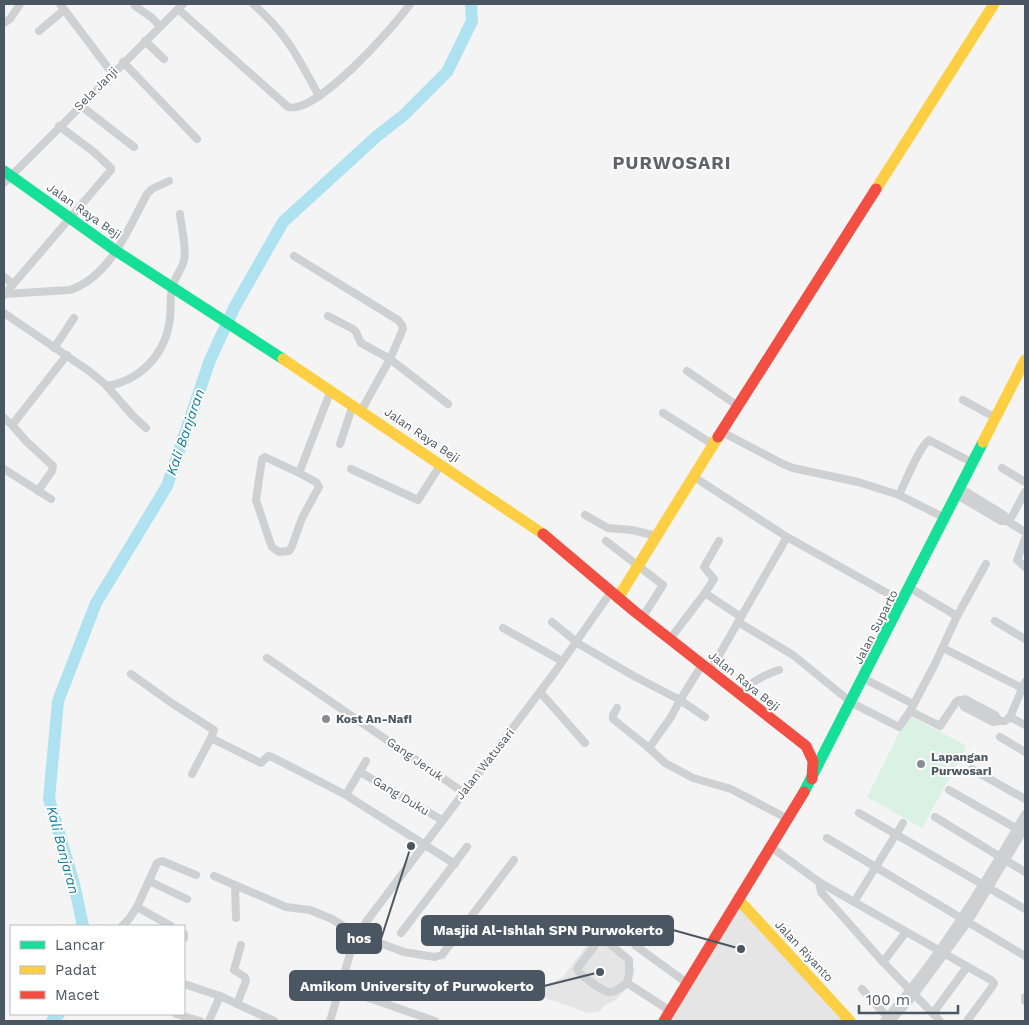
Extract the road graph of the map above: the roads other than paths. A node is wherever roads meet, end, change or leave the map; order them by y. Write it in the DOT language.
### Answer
graph roads {
  1 [pos="20,4"];
  2 [pos="253,4"];
  3 [pos="410,4"];
  4 [pos="994,4"];
  5 [pos="135,6"];
  6 [pos="180,6"];
  7 [pos="62,7"];
  8 [pos="4,23"];
  9 [pos="160,26"];
  10 [pos="39,31"];
  11 [pos="145,41"];
  12 [pos="164,58"];
  13 [pos="123,62"];
  14 [pos="112,72"];
  15 [pos="319,96"];
  16 [pos="80,105"];
  17 [pos="59,126"];
  18 [pos="197,138"];
  19 [pos="134,147"];
  20 [pos="6,176"];
  21 [pos="169,181"];
  22 [pos="180,214"];
  23 [pos="71,219"];
  24 [pos="116,251"];
  25 [pos="294,256"];
  26 [pos="4,277"];
  27 [pos="172,286"];
  28 [pos="7,292"];
  29 [pos="4,312"];
  30 [pos="328,316"];
  31 [pos="74,318"];
  32 [pos="54,348"];
  33 [pos="66,355"];
  34 [pos="390,359"];
  35 [pos="1025,360"];
  36 [pos="687,371"];
  37 [pos="1022,376"];
  38 [pos="107,386"];
  39 [pos="331,390"];
  40 [pos="963,400"];
  41 [pos="448,404"];
  42 [pos="738,406"];
  43 [pos="357,408"];
  44 [pos="663,413"];
  45 [pos="4,418"];
  46 [pos="996,418"];
  47 [pos="12,425"];
  48 [pos="146,428"];
  49 [pos="722,432"];
  50 [pos="340,444"];
  51 [pos="714,445"];
  52 [pos="973,463"];
  53 [pos="441,464"];
  54 [pos="1002,468"];
  55 [pos="351,469"];
  56 [pos="4,470"];
  57 [pos="299,473"];
  58 [pos="694,477"];
  59 [pos="1025,482"];
  60 [pos="38,491"];
  61 [pos="959,491"];
  62 [pos="1025,494"];
  63 [pos="899,495"];
  64 [pos="51,499"];
  65 [pos="585,515"];
  66 [pos="946,518"];
  67 [pos="1008,522"];
  68 [pos="1025,532"];
  69 [pos="657,536"];
  70 [pos="787,537"];
  71 [pos="1025,539"];
  72 [pos="606,541"];
  73 [pos="719,541"];
  74 [pos="986,564"];
  75 [pos="638,567"];
  76 [pos="1025,567"];
  77 [pos="910,588"];
  78 [pos="705,593"];
  79 [pos="615,595"];
  80 [pos="903,602"];
  81 [pos="958,616"];
  82 [pos="642,618"];
  83 [pos="740,620"];
  84 [pos="995,621"];
  85 [pos="552,622"];
  86 [pos="503,628"];
  87 [pos="670,639"];
  88 [pos="1025,639"];
  89 [pos="577,642"];
  90 [pos="943,648"];
  91 [pos="267,658"];
  92 [pos="562,662"];
  93 [pos="706,668"];
  94 [pos="779,670"];
  95 [pos="131,674"];
  96 [pos="864,679"];
  97 [pos="1024,685"];
  98 [pos="540,692"];
  99 [pos="739,694"];
  100 [pos="680,700"];
  101 [pos="852,703"];
  102 [pos="617,708"];
  103 [pos="911,708"];
  104 [pos="705,717"];
  105 [pos="1010,717"];
  106 [pos="1025,725"];
  107 [pos="836,736"];
  108 [pos="1000,737"];
  109 [pos="211,738"];
  110 [pos="585,744"];
  111 [pos="806,746"];
  112 [pos="649,748"];
  113 [pos="1025,752"];
  114 [pos="366,761"];
  115 [pos="972,769"];
  116 [pos="360,772"];
  117 [pos="192,774"];
  118 [pos="812,779"];
  119 [pos="949,790"];
  120 [pos="463,792"];
  121 [pos="346,795"];
  122 [pos="1025,799"];
  123 [pos="859,813"];
  124 [pos="1025,814"];
  125 [pos="935,817"];
  126 [pos="788,819"];
  127 [pos="442,820"];
  128 [pos="903,823"];
  129 [pos="1022,831"];
  130 [pos="895,834"];
  131 [pos="827,838"];
  132 [pos="425,843"];
  133 [pos="467,847"];
  134 [pos="770,847"];
  135 [pos="1003,859"];
  136 [pos="514,860"];
  137 [pos="455,864"];
  138 [pos="876,867"];
  139 [pos="1025,872"];
  140 [pos="196,875"];
  141 [pos="214,876"];
  142 [pos="149,881"];
  143 [pos="819,882"];
  144 [pos="235,885"];
  145 [pos="986,887"];
  146 [pos="188,899"];
  147 [pos="738,900"];
  148 [pos="854,902"];
  149 [pos="137,907"];
  150 [pos="1025,909"];
  151 [pos="236,918"];
  152 [pos="966,920"];
  153 [pos="123,925"];
  154 [pos="169,925"];
  155 [pos="906,932"];
  156 [pos="401,933"];
  157 [pos="358,935"];
  158 [pos="241,945"];
  159 [pos="636,946"];
  160 [pos="942,952"];
  161 [pos="1025,956"];
  162 [pos="883,962"];
  163 [pos="967,967"];
  164 [pos="626,983"];
  165 [pos="687,983"];
  166 [pos="185,984"];
  167 [pos="340,988"];
  168 [pos="862,989"];
  169 [pos="913,992"];
  170 [pos="220,996"];
  171 [pos="1025,997"];
  172 [pos="1025,1001"];
  173 [pos="237,1004"];
  174 [pos="670,1010"];
  175 [pos="933,1013"];
  176 [pos="179,1015"];
  177 [pos="889,1020"];
  178 [pos="200,1021"];
  179 [pos="209,1021"];
  180 [pos="274,1021"];
  181 [pos="330,1021"];
  182 [pos="435,1021"];
  183 [pos="664,1021"];
  184 [pos="850,1021"];
  185 [pos="940,1021"];
  186 [pos="967,1021"];
  1 -- 8 [label="street"];
  2 -- 15 [label="street"];
  3 -- 15 [label="street"];
  4 -- 42 [label="street"];
  5 -- 9 [label="street"];
  6 -- 9 [label="street, Sela Janji"];
  6 -- 15 [label="street"];
  7 -- 10 [label="street"];
  7 -- 14 [label="street"];
  9 -- 11 [label="street, Sela Janji"];
  11 -- 12 [label="street"];
  11 -- 13 [label="street, Sela Janji"];
  13 -- 14 [label="street, Sela Janji"];
  13 -- 18 [label="street"];
  14 -- 16 [label="street, Sela Janji"];
  16 -- 17 [label="street, Sela Janji"];
  16 -- 19 [label="street"];
  17 -- 20 [label="street, Sela Janji"];
  17 -- 23 [label="street"];
  20 -- 23 [label="street, Jalan Raya Beji"];
  21 -- 24 [label="street"];
  22 -- 27 [label="street"];
  23 -- 24 [label="street, Jalan Raya Beji"];
  23 -- 28 [label="street"];
  24 -- 27 [label="street, Jalan Raya Beji"];
  24 -- 28 [label="street"];
  25 -- 34 [label="street"];
  26 -- 28 [label="street"];
  27 -- 38 [label="street"];
  27 -- 39 [label="street, Jalan Raya Beji"];
  29 -- 32 [label="street"];
  30 -- 34 [label="street"];
  31 -- 32 [label="street"];
  32 -- 33 [label="street"];
  33 -- 38 [label="street"];
  33 -- 47 [label="street"];
  34 -- 41 [label="street"];
  34 -- 43 [label="street"];
  35 -- 37 [label="street, Jalan Suparto"];
  36 -- 42 [label="street"];
  37 -- 46 [label="street, Jalan Suparto"];
  38 -- 48 [label="street"];
  39 -- 43 [label="street, Jalan Raya Beji"];
  39 -- 57 [label="street"];
  40 -- 46 [label="street"];
  42 -- 49 [label="street"];
  43 -- 50 [label="street"];
  43 -- 53 [label="street, Jalan Raya Beji"];
  44 -- 51 [label="street"];
  45 -- 47 [label="street"];
  46 -- 52 [label="street, Jalan Suparto"];
  47 -- 60 [label="street"];
  49 -- 51 [label="street"];
  49 -- 63 [label="street"];
  51 -- 58 [label="street"];
  52 -- 61 [label="street, Jalan Suparto"];
  52 -- 63 [label="street"];
  53 -- 55 [label="street"];
  53 -- 79 [label="street, Jalan Raya Beji"];
  54 -- 59 [label="street"];
  56 -- 60 [label="street"];
  57 -- 57 [label="street"];
  58 -- 69 [label="street"];
  58 -- 70 [label="street"];
  60 -- 64 [label="street"];
  61 -- 66 [label="street, Jalan Suparto"];
  61 -- 67 [label="street"];
  62 -- 67 [label="street"];
  63 -- 66 [label="street"];
  65 -- 69 [label="street"];
  66 -- 77 [label="street, Jalan Suparto"];
  67 -- 68 [label="street"];
  69 -- 75 [label="street"];
  70 -- 80 [label="street"];
  70 -- 83 [label="street"];
  71 -- 76 [label="street"];
  72 -- 75 [label="street"];
  73 -- 78 [label="street"];
  74 -- 81 [label="street"];
  75 -- 79 [label="street"];
  75 -- 82 [label="street"];
  77 -- 80 [label="street, Jalan Suparto"];
  77 -- 81 [label="street"];
  78 -- 83 [label="street"];
  78 -- 87 [label="street"];
  79 -- 82 [label="street, Jalan Raya Beji"];
  79 -- 89 [label="street, Jalan Watusari"];
  80 -- 96 [label="street, Jalan Suparto"];
  81 -- 90 [label="street"];
  82 -- 87 [label="street, Jalan Raya Beji"];
  83 -- 93 [label="street"];
  83 -- 101 [label="street"];
  84 -- 88 [label="street"];
  85 -- 89 [label="street"];
  86 -- 92 [label="street"];
  87 -- 93 [label="street, Jalan Raya Beji"];
  89 -- 92 [label="street, Jalan Watusari"];
  89 -- 100 [label="street"];
  90 -- 97 [label="street"];
  90 -- 103 [label="street"];
  91 -- 120 [label="street, Gang Jeruk"];
  92 -- 98 [label="street, Jalan Watusari"];
  93 -- 99 [label="street, Jalan Raya Beji"];
  93 -- 100 [label="street"];
  94 -- 99 [label="street"];
  95 -- 109 [label="street"];
  96 -- 101 [label="street, Jalan Suparto"];
  96 -- 103 [label="street"];
  97 -- 105 [label="street"];
  98 -- 110 [label="street"];
  98 -- 120 [label="street, Jalan Watusari"];
  99 -- 111 [label="street, Jalan Raya Beji"];
  100 -- 104 [label="street"];
  100 -- 112 [label="street"];
  101 -- 103 [label="street"];
  101 -- 107 [label="street, Jalan Suparto"];
  102 -- 112 [label="street"];
  103 -- 105 [label="street"];
  105 -- 106 [label="street"];
  107 -- 111 [label="street"];
  107 -- 118 [label="street, Jalan Suparto"];
  108 -- 113 [label="street"];
  109 -- 117 [label="street"];
  109 -- 121 [label="street"];
  111 -- 118 [label="street"];
  112 -- 126 [label="street"];
  114 -- 116 [label="street"];
  115 -- 122 [label="street"];
  116 -- 121 [label="street"];
  116 -- 127 [label="street, Gang Duku"];
  118 -- 126 [label="street, Jalan Suparto"];
  119 -- 129 [label="street"];
  120 -- 127 [label="street, Jalan Watusari"];
  121 -- 132 [label="street"];
  123 -- 130 [label="street"];
  124 -- 129 [label="street"];
  125 -- 135 [label="street"];
  126 -- 134 [label="street, Jalan Suparto"];
  127 -- 132 [label="street, Jalan Watusari"];
  128 -- 130 [label="street"];
  129 -- 135 [label="street"];
  130 -- 138 [label="street"];
  130 -- 145 [label="street"];
  131 -- 138 [label="street"];
  132 -- 137 [label="street"];
  132 -- 157 [label="street, Jalan Watusari"];
  133 -- 137 [label="street"];
  134 -- 143 [label="street"];
  134 -- 147 [label="street, Jalan Suparto"];
  135 -- 139 [label="street"];
  135 -- 145 [label="street"];
  136 -- 157 [label="street"];
  137 -- 156 [label="street"];
  138 -- 148 [label="street"];
  138 -- 152 [label="street"];
  140 -- 142 [label="street"];
  141 -- 144 [label="street"];
  142 -- 146 [label="street"];
  142 -- 149 [label="street"];
  143 -- 148 [label="street"];
  143 -- 162 [label="street"];
  144 -- 151 [label="street"];
  144 -- 157 [label="street"];
  145 -- 150 [label="street"];
  145 -- 152 [label="street"];
  147 -- 165 [label="street, Jalan Suparto"];
  147 -- 184 [label="street, Jalan Riyanto"];
  148 -- 155 [label="street"];
  149 -- 153 [label="street"];
  149 -- 154 [label="street"];
  152 -- 160 [label="street"];
  152 -- 161 [label="street"];
  155 -- 160 [label="street"];
  155 -- 162 [label="street"];
  157 -- 167 [label="street, Jalan Watusari"];
  158 -- 173 [label="street"];
  159 -- 165 [label="street"];
  160 -- 163 [label="street"];
  160 -- 169 [label="street"];
  162 -- 169 [label="street"];
  163 -- 175 [label="street"];
  163 -- 186 [label="street"];
  164 -- 164 [label="street"];
  164 -- 174 [label="street"];
  165 -- 174 [label="street, Jalan Suparto"];
  166 -- 170 [label="street"];
  167 -- 181 [label="street, Jalan Watusari"];
  167 -- 182 [label="street"];
  168 -- 177 [label="street"];
  169 -- 175 [label="street"];
  169 -- 177 [label="street"];
  170 -- 173 [label="street"];
  170 -- 179 [label="street"];
  171 -- 172 [label="street"];
  173 -- 180 [label="street"];
  174 -- 183 [label="street, Jalan Suparto"];
  175 -- 185 [label="street"];
  176 -- 178 [label="street"];
}
